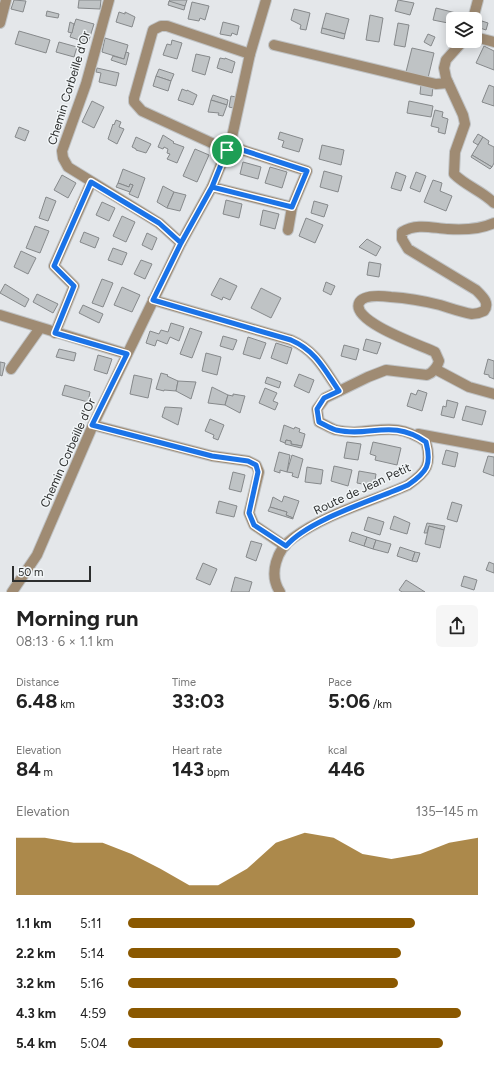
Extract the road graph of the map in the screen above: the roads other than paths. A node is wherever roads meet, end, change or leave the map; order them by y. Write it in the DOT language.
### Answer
graph roads {
  1 [pos="6,0"];
  2 [pos="108,0"];
  3 [pos="266,0"];
  4 [pos="478,0"];
  5 [pos="475,12"];
  6 [pos="0,23"];
  7 [pos="482,38"];
  8 [pos="494,42"];
  9 [pos="274,45"];
  10 [pos="457,48"];
  11 [pos="250,54"];
  12 [pos="448,83"];
  13 [pos="229,148"];
  14 [pos="91,182"];
  15 [pos="212,187"];
  16 [pos="494,203"];
  17 [pos="292,207"];
  18 [pos="494,223"];
  19 [pos="288,230"];
  20 [pos="181,243"];
  21 [pos="153,300"];
  22 [pos="0,315"];
  23 [pos="40,328"];
  24 [pos="55,333"];
  25 [pos="127,354"];
  26 [pos="11,369"];
  27 [pos="435,369"];
  28 [pos="339,391"];
  29 [pos="494,394"];
  30 [pos="92,425"];
  31 [pos="414,434"];
  32 [pos="494,448"];
  33 [pos="286,546"];
  34 [pos="12,592"];
  35 [pos="280,592"];
  1 -- 6 [label="street"];
  2 -- 14 [label="street, Chemin Corbeille d'Or"];
  3 -- 11 [label="street, Chemin Corbeille d'Or"];
  4 -- 5 [label="street"];
  7 -- 8 [label="street"];
  9 -- 12 [label="street"];
  10 -- 12 [label="street"];
  11 -- 13 [label="street, Chemin Corbeille d'Or"];
  11 -- 13 [label="street"];
  12 -- 16 [label="street"];
  13 -- 15 [label="street, Chemin Corbeille d'Or"];
  13 -- 17 [label="street"];
  14 -- 20 [label="street, Chemin Corbeille d'Or"];
  14 -- 24 [label="street"];
  15 -- 17 [label="street"];
  15 -- 20 [label="street, Chemin Corbeille d'Or"];
  17 -- 19 [label="street"];
  18 -- 27 [label="street"];
  20 -- 21 [label="street, Chemin Corbeille d'Or"];
  21 -- 25 [label="street, Chemin Corbeille d'Or"];
  21 -- 28 [label="street"];
  22 -- 23 [label="street"];
  23 -- 24 [label="street"];
  23 -- 26 [label="street"];
  24 -- 25 [label="street"];
  25 -- 30 [label="street, Chemin Corbeille d'Or"];
  27 -- 28 [label="street"];
  27 -- 29 [label="street"];
  28 -- 31 [label="street"];
  30 -- 33 [label="street"];
  30 -- 34 [label="street, Chemin Corbeille d'Or"];
  31 -- 32 [label="street"];
  31 -- 33 [label="street, Route de Jean Petit"];
  33 -- 35 [label="street, Route de Jean Petit"];
}
